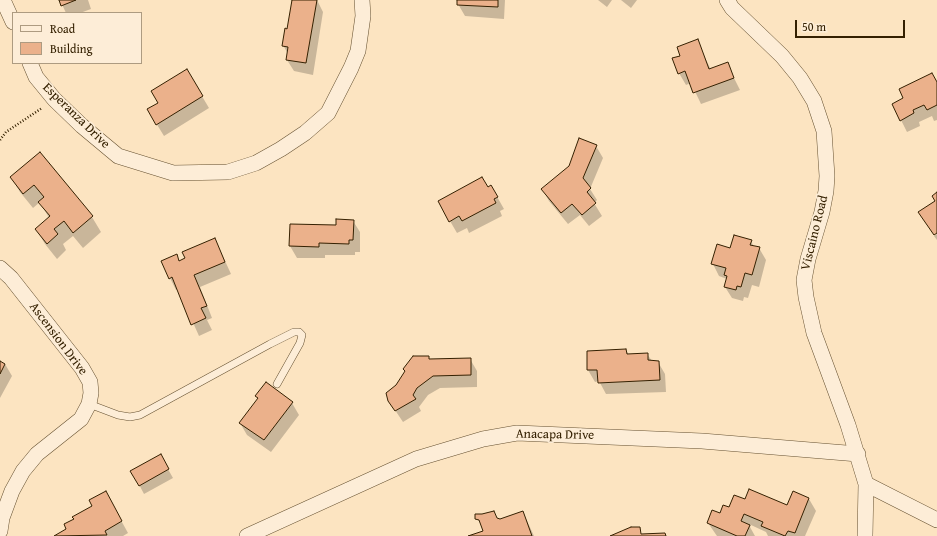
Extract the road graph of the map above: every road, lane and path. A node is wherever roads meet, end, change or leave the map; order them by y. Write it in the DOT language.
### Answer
graph roads {
  1 [pos="3,0"];
  2 [pos="362,0"];
  3 [pos="727,0"];
  4 [pos="12,20"];
  5 [pos="30,64"];
  6 [pos="54,99"];
  7 [pos="0,140"];
  8 [pos="0,268"];
  9 [pos="277,384"];
  10 [pos="89,404"];
  11 [pos="858,454"];
  12 [pos="866,484"];
  13 [pos="937,520"];
  14 [pos="0,531"];
  15 [pos="247,536"];
  16 [pos="865,536"];
  1 -- 4 [label="street"];
  2 -- 6 [label="street, Esperanza Drive"];
  3 -- 11 [label="street, Viscaino Road"];
  5 -- 6 [label="street, Esperanza Drive"];
  6 -- 7 [label="path"];
  8 -- 10 [label="street, Ascension Drive"];
  9 -- 10 [label="lane"];
  10 -- 14 [label="street, Ascension Drive"];
  11 -- 12 [label="street, Viscaino Road"];
  11 -- 15 [label="street, Anacapa Drive"];
  12 -- 13 [label="street"];
  12 -- 16 [label="street, Viscaino Road"];
}
